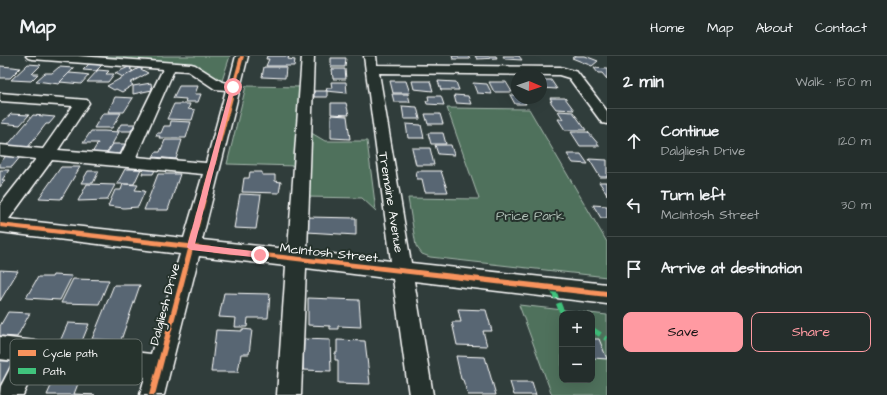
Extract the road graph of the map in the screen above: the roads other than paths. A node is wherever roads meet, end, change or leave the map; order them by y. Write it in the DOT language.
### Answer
graph roads {
  1 [pos="32,56"];
  2 [pos="242,56"];
  3 [pos="308,56"];
  4 [pos="371,62"];
  5 [pos="170,66"];
  6 [pos="233,87"];
  7 [pos="0,97"];
  8 [pos="607,120"];
  9 [pos="0,150"];
  10 [pos="47,154"];
  11 [pos="126,161"];
  12 [pos="211,168"];
  13 [pos="0,218"];
  14 [pos="0,225"];
  15 [pos="191,247"];
  16 [pos="296,260"];
  17 [pos="402,271"];
  18 [pos="607,294"];
  19 [pos="0,348"];
  20 [pos="10,349"];
  21 [pos="142,366"];
  22 [pos="159,368"];
  23 [pos="15,385"];
  24 [pos="10,395"];
  25 [pos="152,395"];
  26 [pos="289,395"];
  27 [pos="421,395"];
  1 -- 5 [label="street"];
  2 -- 6 [label="street, Dalgliesh Drive"];
  3 -- 16 [label="street"];
  4 -- 8 [label="street"];
  4 -- 17 [label="street, Tremaine Avenue"];
  5 -- 6 [label="street"];
  5 -- 11 [label="street"];
  6 -- 12 [label="street, Dalgliesh Drive"];
  7 -- 10 [label="street"];
  9 -- 10 [label="street"];
  10 -- 11 [label="street"];
  10 -- 13 [label="street"];
  11 -- 12 [label="street"];
  12 -- 15 [label="street, Dalgliesh Drive"];
  14 -- 15 [label="street, McIntosh Street"];
  15 -- 16 [label="street, McIntosh Street"];
  15 -- 22 [label="street, Dalgliesh Drive"];
  16 -- 17 [label="street, McIntosh Street"];
  16 -- 26 [label="street"];
  17 -- 18 [label="street, McIntosh Street"];
  17 -- 27 [label="street, Tremaine Avenue"];
  19 -- 20 [label="street"];
  21 -- 22 [label="street"];
  22 -- 25 [label="street, Dalgliesh Drive"];
  23 -- 24 [label="street"];
}
